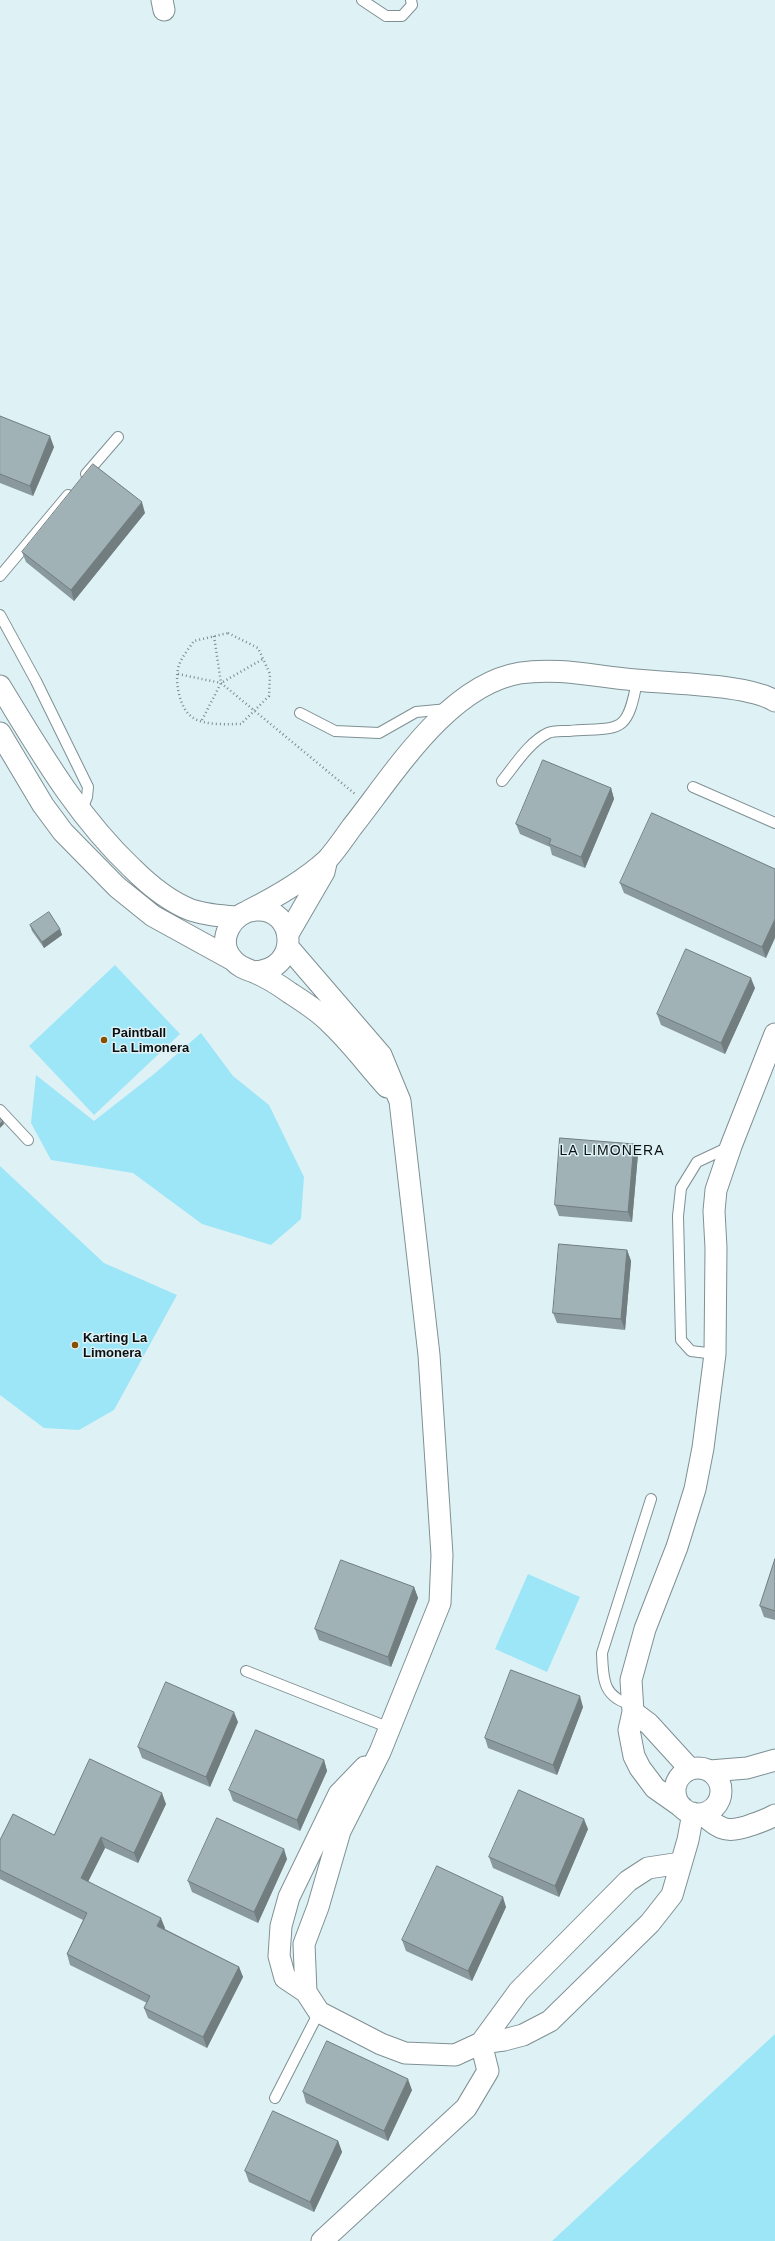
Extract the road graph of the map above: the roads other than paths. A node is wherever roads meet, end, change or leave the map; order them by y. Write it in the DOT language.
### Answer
graph roads {
  1 [pos="362,0"];
  2 [pos="411,0"];
  3 [pos="118,437"];
  4 [pos="0,576"];
  5 [pos="0,615"];
  6 [pos="638,680"];
  7 [pos="0,686"];
  8 [pos="775,701"];
  9 [pos="452,708"];
  10 [pos="300,713"];
  11 [pos="0,733"];
  12 [pos="502,781"];
  13 [pos="694,786"];
  14 [pos="81,812"];
  15 [pos="775,823"];
  16 [pos="327,859"];
  17 [pos="242,914"];
  18 [pos="288,940"];
  19 [pos="233,960"];
  20 [pos="254,972"];
  21 [pos="775,1034"];
  22 [pos="400,1101"];
  23 [pos="0,1110"];
  24 [pos="28,1140"];
  25 [pos="731,1146"];
  26 [pos="715,1354"];
  27 [pos="651,1499"];
  28 [pos="246,1671"];
  29 [pos="633,1708"];
  30 [pos="390,1728"];
  31 [pos="380,1752"];
  32 [pos="775,1760"];
  33 [pos="700,1770"];
  34 [pos="692,1811"];
  35 [pos="775,1815"];
  36 [pos="681,1862"];
  37 [pos="306,1992"];
  38 [pos="319,2012"];
  39 [pos="481,2043"];
  40 [pos="275,2098"];
  41 [pos="322,2241"];
  1 -- 2 [label="lane"];
  3 -- 4 [label="lane"];
  5 -- 14 [label="lane"];
  6 -- 8 [label="street"];
  6 -- 9 [label="street"];
  6 -- 12 [label="lane"];
  7 -- 14 [label="street"];
  9 -- 10 [label="lane"];
  9 -- 16 [label="street"];
  11 -- 19 [label="street"];
  13 -- 15 [label="lane"];
  14 -- 17 [label="street"];
  16 -- 17 [label="street"];
  16 -- 18 [label="street"];
  17 -- 18 [label="street"];
  17 -- 19 [label="street"];
  18 -- 20 [label="street"];
  18 -- 22 [label="street"];
  19 -- 20 [label="street"];
  20 -- 22 [label="street"];
  21 -- 25 [label="street"];
  22 -- 30 [label="street"];
  23 -- 24 [label="lane"];
  25 -- 26 [label="street"];
  25 -- 26 [label="lane"];
  26 -- 29 [label="street"];
  27 -- 29 [label="lane"];
  28 -- 30 [label="lane"];
  29 -- 33 [label="street"];
  29 -- 34 [label="street"];
  30 -- 31 [label="street"];
  31 -- 37 [label="street"];
  31 -- 37 [label="street"];
  32 -- 33 [label="street"];
  33 -- 34 [label="street"];
  33 -- 34 [label="street"];
  34 -- 35 [label="street"];
  34 -- 36 [label="street"];
  36 -- 39 [label="street"];
  36 -- 39 [label="street"];
  37 -- 38 [label="street"];
  38 -- 39 [label="street"];
  38 -- 40 [label="lane"];
  39 -- 41 [label="street"];
}
